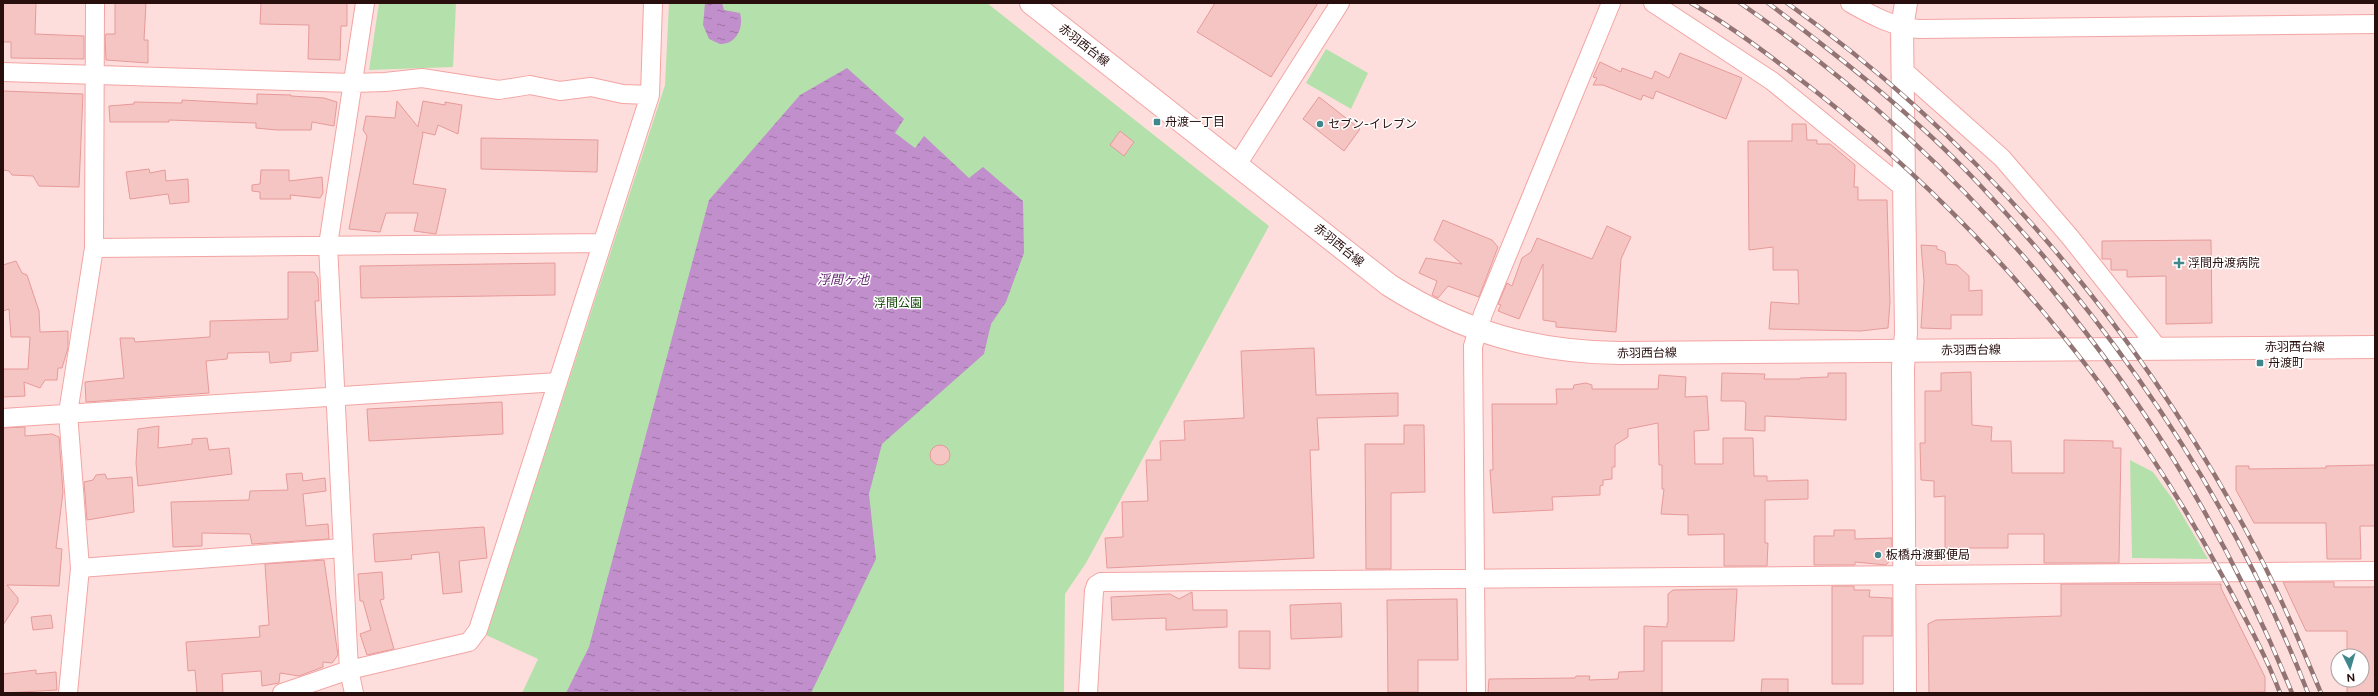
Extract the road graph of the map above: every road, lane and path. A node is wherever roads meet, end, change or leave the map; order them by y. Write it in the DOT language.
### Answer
graph roads {
  1 [pos="94,3"];
  2 [pos="365,3"];
  3 [pos="653,3"];
  4 [pos="1031,3"];
  5 [pos="1340,3"];
  6 [pos="1611,3"];
  7 [pos="1653,3"];
  8 [pos="1850,3"];
  9 [pos="1906,3"];
  10 [pos="2375,24"];
  11 [pos="1902,28"];
  12 [pos="1903,70"];
  13 [pos="3,72"];
  14 [pos="94,75"];
  15 [pos="353,83"];
  16 [pos="650,95"];
  17 [pos="1237,164"];
  18 [pos="1905,189"];
  19 [pos="602,243"];
  20 [pos="328,245"];
  21 [pos="94,248"];
  22 [pos="1477,329"];
  23 [pos="2375,346"];
  24 [pos="2158,348"];
  25 [pos="1904,352"];
  26 [pos="558,382"];
  27 [pos="334,396"];
  28 [pos="68,413"];
  29 [pos="3,418"];
  30 [pos="342,548"];
  31 [pos="80,568"];
  32 [pos="2375,571"];
  33 [pos="1905,574"];
  34 [pos="1476,578"];
  35 [pos="348,670"];
  36 [pos="68,693"];
  37 [pos="282,693"];
  38 [pos="354,693"];
  39 [pos="1088,693"];
  40 [pos="1476,693"];
  41 [pos="1906,693"];
  1 -- 14 [label="street"];
  2 -- 15 [label="street"];
  3 -- 16 [label="street"];
  4 -- 17 [label="main road, 赤羽西台線"];
  5 -- 17 [label="street"];
  6 -- 22 [label="street"];
  7 -- 18 [label="street"];
  8 -- 11 [label="street"];
  9 -- 11 [label="main road"];
  10 -- 11 [label="street"];
  11 -- 12 [label="main road"];
  12 -- 18 [label="main road"];
  12 -- 24 [label="street"];
  13 -- 14 [label="street"];
  14 -- 15 [label="street"];
  14 -- 21 [label="street"];
  15 -- 16 [label="street"];
  15 -- 20 [label="street"];
  16 -- 19 [label="street"];
  17 -- 22 [label="main road, 赤羽西台線"];
  18 -- 25 [label="main road"];
  19 -- 20 [label="street"];
  19 -- 26 [label="street"];
  20 -- 21 [label="street"];
  20 -- 27 [label="street"];
  21 -- 28 [label="street"];
  22 -- 25 [label="main road, 赤羽西台線"];
  22 -- 34 [label="street"];
  23 -- 24 [label="main road, 赤羽西台線"];
  24 -- 25 [label="main road, 赤羽西台線"];
  25 -- 33 [label="main road"];
  26 -- 27 [label="street"];
  26 -- 35 [label="street"];
  27 -- 28 [label="street"];
  27 -- 30 [label="street"];
  28 -- 29 [label="street"];
  28 -- 31 [label="street"];
  30 -- 31 [label="street"];
  30 -- 35 [label="street"];
  31 -- 36 [label="street"];
  32 -- 33 [label="street"];
  33 -- 34 [label="street"];
  33 -- 41 [label="main road"];
  34 -- 39 [label="street"];
  34 -- 40 [label="street"];
  35 -- 37 [label="street"];
  35 -- 38 [label="street"];
}
